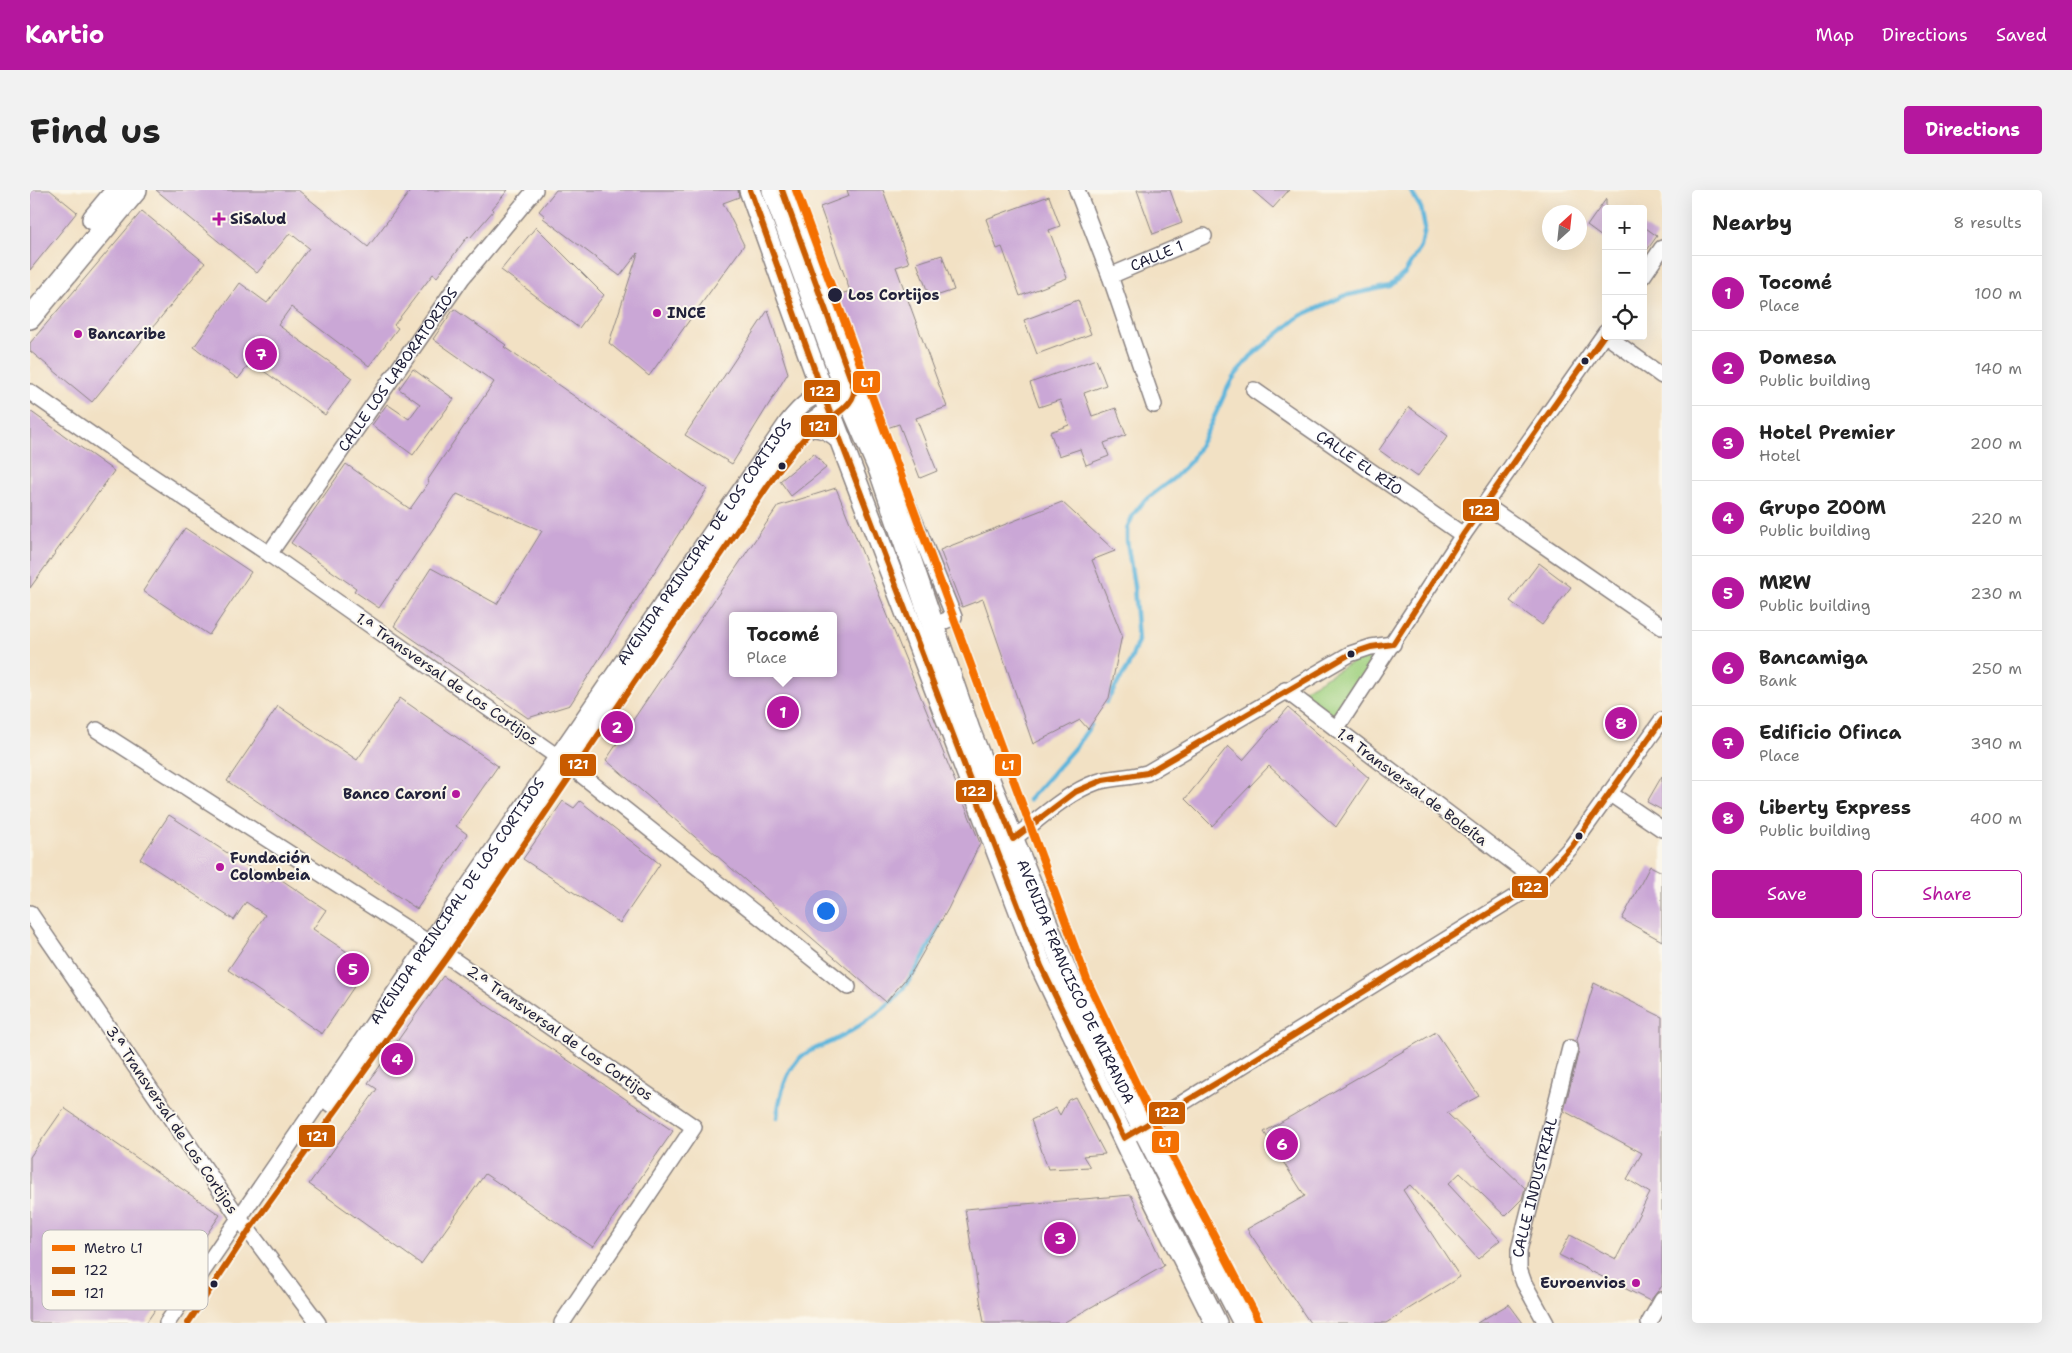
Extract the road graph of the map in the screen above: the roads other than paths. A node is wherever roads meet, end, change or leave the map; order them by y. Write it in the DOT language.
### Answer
graph roads {
  1 [pos="117,190"];
  2 [pos="136,190"];
  3 [pos="535,190"];
  4 [pos="750,190"];
  5 [pos="772,190"];
  6 [pos="786,190"];
  7 [pos="1077,190"];
  8 [pos="1204,236"];
  9 [pos="1662,248"];
  10 [pos="1647,270"];
  11 [pos="804,275"];
  12 [pos="1110,276"];
  13 [pos="822,286"];
  14 [pos="30,296"];
  15 [pos="30,318"];
  16 [pos="1602,340"];
  17 [pos="1614,340"];
  18 [pos="848,356"];
  19 [pos="1662,376"];
  20 [pos="1254,390"];
  21 [pos="846,391"];
  22 [pos="30,392"];
  23 [pos="826,402"];
  24 [pos="1154,405"];
  25 [pos="803,427"];
  26 [pos="871,435"];
  27 [pos="840,438"];
  28 [pos="1485,505"];
  29 [pos="1463,534"];
  30 [pos="268,554"];
  31 [pos="1662,627"];
  32 [pos="1393,644"];
  33 [pos="1285,690"];
  34 [pos="1662,720"];
  35 [pos="97,730"];
  36 [pos="1336,730"];
  37 [pos="556,756"];
  38 [pos="569,764"];
  39 [pos="1608,794"];
  40 [pos="1662,829"];
  41 [pos="1013,839"];
  42 [pos="1539,882"];
  43 [pos="30,913"];
  44 [pos="435,947"];
  45 [pos="848,987"];
  46 [pos="1570,1048"];
  47 [pos="1143,1128"];
  48 [pos="1124,1138"];
  49 [pos="243,1218"];
  50 [pos="208,1266"];
  51 [pos="208,1275"];
  52 [pos="1662,1300"];
  53 [pos="176,1310"];
  54 [pos="186,1310"];
  55 [pos="167,1323"];
  56 [pos="178,1323"];
  57 [pos="318,1323"];
  58 [pos="326,1323"];
  59 [pos="562,1323"];
  60 [pos="1216,1323"];
  61 [pos="1244,1323"];
  62 [pos="1546,1323"];
  63 [pos="1649,1323"];
  1 -- 14 [label="main road"];
  2 -- 15 [label="main road"];
  3 -- 30 [label="street, CALLE LOS LABORATORIOS"];
  4 -- 23 [label="main road, AVENIDA FRANCISCO DE MIRANDA"];
  5 -- 11 [label="main road, AVENIDA FRANCISCO DE MIRANDA"];
  6 -- 13 [label="street, AVENIDA FRANCISCO DE MIRANDA"];
  7 -- 12 [label="street"];
  8 -- 12 [label="street, CALLE 1"];
  9 -- 10 [label="street"];
  11 -- 13 [label="street"];
  11 -- 21 [label="main road, AVENIDA FRANCISCO DE MIRANDA"];
  12 -- 24 [label="street"];
  13 -- 18 [label="street, AVENIDA FRANCISCO DE MIRANDA"];
  16 -- 28 [label="street"];
  17 -- 19 [label="street"];
  18 -- 21 [label="street"];
  18 -- 26 [label="street, AVENIDA FRANCISCO DE MIRANDA"];
  20 -- 29 [label="street, CALLE EL RÍO"];
  21 -- 23 [label="street, AVENIDA PRINCIPAL DE LOS CORTIJOS"];
  21 -- 26 [label="main road, AVENIDA FRANCISCO DE MIRANDA"];
  22 -- 30 [label="street, 1.ª Transversal de Los Cortijos"];
  23 -- 25 [label="street, AVENIDA PRINCIPAL DE LOS CORTIJOS"];
  23 -- 27 [label="main road, AVENIDA FRANCISCO DE MIRANDA"];
  23 -- 37 [label="street, AVENIDA PRINCIPAL DE LOS CORTIJOS"];
  25 -- 27 [label="main road"];
  25 -- 38 [label="street, AVENIDA PRINCIPAL DE LOS CORTIJOS"];
  26 -- 41 [label="main road, AVENIDA FRANCISCO DE MIRANDA"];
  27 -- 48 [label="main road, AVENIDA FRANCISCO DE MIRANDA"];
  28 -- 29 [label="street"];
  28 -- 31 [label="street"];
  29 -- 32 [label="street"];
  30 -- 37 [label="street, 1.ª Transversal de Los Cortijos"];
  32 -- 33 [label="street"];
  32 -- 36 [label="street"];
  33 -- 36 [label="street, 1.ª Transversal de Boleíta"];
  33 -- 41 [label="street"];
  34 -- 39 [label="street"];
  35 -- 44 [label="street, 2.ª Transversal de Los Cortijos"];
  36 -- 42 [label="street, 1.ª Transversal de Boleíta"];
  37 -- 38 [label="street, 1.ª Transversal de Los Cortijos"];
  37 -- 44 [label="street, AVENIDA PRINCIPAL DE LOS CORTIJOS"];
  38 -- 44 [label="street, AVENIDA PRINCIPAL DE LOS CORTIJOS"];
  38 -- 45 [label="street, 1.ª Transversal de Los Cortijos"];
  39 -- 40 [label="street"];
  39 -- 42 [label="street"];
  41 -- 47 [label="main road, AVENIDA FRANCISCO DE MIRANDA"];
  42 -- 47 [label="street"];
  43 -- 49 [label="street, 3.ª Transversal de Los Cortijos"];
  44 -- 49 [label="street, AVENIDA PRINCIPAL DE LOS CORTIJOS"];
  44 -- 59 [label="street, 2.ª Transversal de Los Cortijos"];
  46 -- 62 [label="street, CALLE INDUSTRIAL"];
  47 -- 48 [label="street"];
  47 -- 61 [label="main road, AVENIDA FRANCISCO DE MIRANDA"];
  48 -- 60 [label="main road, AVENIDA FRANCISCO DE MIRANDA"];
  49 -- 50 [label="street, AVENIDA PRINCIPAL DE LOS CORTIJOS"];
  49 -- 51 [label="street, AVENIDA PRINCIPAL DE LOS CORTIJOS"];
  49 -- 57 [label="street, 3.ª Transversal de Los Cortijos"];
  49 -- 58 [label="street, 3.ª Transversal de Los Cortijos"];
  52 -- 63 [label="street"];
  53 -- 55 [label="street, AVENIDA PRINCIPAL DE LOS CORTIJOS"];
  54 -- 56 [label="street, AVENIDA PRINCIPAL DE LOS CORTIJOS"];
}
